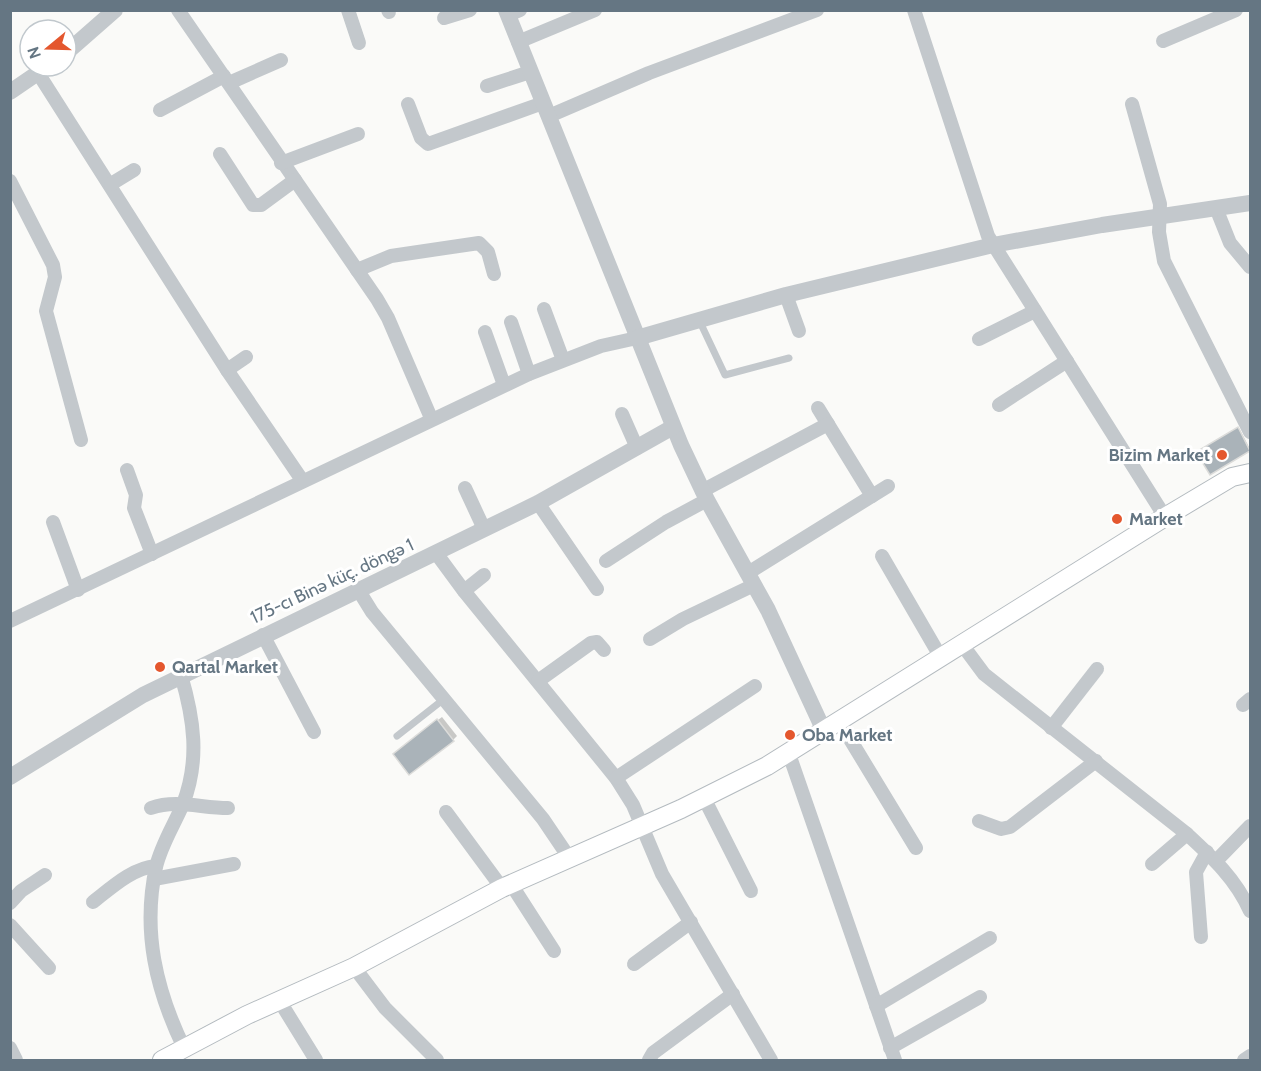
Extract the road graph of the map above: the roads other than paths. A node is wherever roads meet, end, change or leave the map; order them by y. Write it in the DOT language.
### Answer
graph roads {
  1 [pos="115,10"];
  2 [pos="178,10"];
  3 [pos="348,10"];
  4 [pos="470,10"];
  5 [pos="595,10"];
  6 [pos="914,10"];
  7 [pos="1236,10"];
  8 [pos="815,11"];
  9 [pos="511,12"];
  10 [pos="444,18"];
  11 [pos="1163,41"];
  12 [pos="78,42"];
  13 [pos="518,42"];
  14 [pos="359,43"];
  15 [pos="281,60"];
  16 [pos="530,72"];
  17 [pos="30,78"];
  18 [pos="48,78"];
  19 [pos="227,79"];
  20 [pos="487,86"];
  21 [pos="10,92"];
  22 [pos="408,104"];
  23 [pos="1132,104"];
  24 [pos="160,110"];
  25 [pos="546,110"];
  26 [pos="358,134"];
  27 [pos="220,154"];
  28 [pos="281,163"];
  29 [pos="134,170"];
  30 [pos="295,180"];
  31 [pos="10,181"];
  32 [pos="111,184"];
  33 [pos="1251,203"];
  34 [pos="1216,208"];
  35 [pos="1160,216"];
  36 [pos="993,245"];
  37 [pos="1251,267"];
  38 [pos="357,270"];
  39 [pos="494,274"];
  40 [pos="786,295"];
  41 [pos="544,309"];
  42 [pos="1035,310"];
  43 [pos="699,320"];
  44 [pos="511,322"];
  45 [pos="800,331"];
  46 [pos="485,332"];
  47 [pos="637,338"];
  48 [pos="979,339"];
  49 [pos="246,357"];
  50 [pos="789,358"];
  51 [pos="564,360"];
  52 [pos="1067,361"];
  53 [pos="227,370"];
  54 [pos="529,374"];
  55 [pos="504,385"];
  56 [pos="999,405"];
  57 [pos="818,408"];
  58 [pos="622,414"];
  59 [pos="431,418"];
  60 [pos="828,424"];
  61 [pos="673,427"];
  62 [pos="1251,432"];
  63 [pos="81,440"];
  64 [pos="638,448"];
  65 [pos="127,470"];
  66 [pos="1251,473"];
  67 [pos="302,480"];
  68 [pos="888,486"];
  69 [pos="465,488"];
  70 [pos="704,496"];
  71 [pos="872,496"];
  72 [pos="538,503"];
  73 [pos="1165,517"];
  74 [pos="53,522"];
  75 [pos="484,529"];
  76 [pos="436,553"];
  77 [pos="152,554"];
  78 [pos="882,556"];
  79 [pos="606,561"];
  80 [pos="484,575"];
  81 [pos="751,579"];
  82 [pos="597,589"];
  83 [pos="78,590"];
  84 [pos="359,591"];
  85 [pos="464,591"];
  86 [pos="10,621"];
  87 [pos="263,635"];
  88 [pos="650,639"];
  89 [pos="961,643"];
  90 [pos="604,650"];
  91 [pos="940,656"];
  92 [pos="1097,669"];
  93 [pos="180,675"];
  94 [pos="538,681"];
  95 [pos="755,686"];
  96 [pos="444,699"];
  97 [pos="839,720"];
  98 [pos="1051,728"];
  99 [pos="824,731"];
  100 [pos="314,732"];
  101 [pos="397,736"];
  102 [pos="789,754"];
  103 [pos="1095,761"];
  104 [pos="10,777"];
  105 [pos="616,778"];
  106 [pos="704,798"];
  107 [pos="183,804"];
  108 [pos="151,808"];
  109 [pos="228,808"];
  110 [pos="446,812"];
  111 [pos="979,821"];
  112 [pos="643,826"];
  113 [pos="1251,826"];
  114 [pos="1187,834"];
  115 [pos="916,848"];
  116 [pos="1212,856"];
  117 [pos="570,859"];
  118 [pos="234,864"];
  119 [pos="1152,864"];
  120 [pos="155,873"];
  121 [pos="45,875"];
  122 [pos="506,886"];
  123 [pos="751,891"];
  124 [pos="93,902"];
  125 [pos="10,903"];
  126 [pos="1251,911"];
  127 [pos="691,922"];
  128 [pos="10,925"];
  129 [pos="990,938"];
  130 [pos="1201,938"];
  131 [pos="554,951"];
  132 [pos="634,964"];
  133 [pos="354,967"];
  134 [pos="49,968"];
  135 [pos="733,994"];
  136 [pos="980,997"];
  137 [pos="279,1000"];
  138 [pos="876,1006"];
  139 [pos="10,1048"];
  140 [pos="184,1048"];
  141 [pos="892,1054"];
  142 [pos="1251,1056"];
  143 [pos="16,1060"];
  144 [pos="162,1060"];
  145 [pos="316,1060"];
  146 [pos="437,1060"];
  147 [pos="649,1060"];
  148 [pos="771,1060"];
  149 [pos="1244,1060"];
  1 -- 12 [label="street"];
  2 -- 19 [label="street"];
  3 -- 14 [label="street"];
  4 -- 10 [label="street"];
  5 -- 13 [label="street"];
  6 -- 36 [label="street"];
  7 -- 11 [label="street"];
  8 -- 25 [label="street"];
  9 -- 13 [label="street"];
  13 -- 16 [label="street"];
  15 -- 19 [label="street"];
  16 -- 20 [label="street"];
  16 -- 25 [label="street"];
  17 -- 21 [label="street"];
  18 -- 32 [label="street"];
  19 -- 24 [label="street"];
  19 -- 28 [label="street"];
  22 -- 25 [label="street"];
  23 -- 35 [label="street"];
  25 -- 47 [label="street"];
  26 -- 28 [label="street"];
  27 -- 30 [label="street"];
  28 -- 30 [label="street"];
  29 -- 32 [label="street"];
  30 -- 38 [label="street"];
  31 -- 63 [label="street"];
  32 -- 53 [label="street"];
  33 -- 34 [label="street"];
  34 -- 35 [label="street"];
  34 -- 37 [label="street"];
  35 -- 36 [label="street"];
  35 -- 62 [label="street"];
  36 -- 40 [label="street"];
  36 -- 42 [label="street"];
  38 -- 39 [label="street"];
  38 -- 59 [label="street"];
  40 -- 43 [label="street"];
  40 -- 45 [label="street"];
  41 -- 51 [label="street"];
  42 -- 48 [label="street"];
  42 -- 52 [label="street"];
  43 -- 47 [label="street"];
  43 -- 50 [label="lane"];
  44 -- 54 [label="street"];
  46 -- 55 [label="street"];
  47 -- 51 [label="street"];
  47 -- 61 [label="street"];
  49 -- 53 [label="street"];
  51 -- 54 [label="street"];
  52 -- 56 [label="street"];
  52 -- 73 [label="street"];
  53 -- 67 [label="street"];
  54 -- 55 [label="street"];
  55 -- 59 [label="street"];
  57 -- 60 [label="street"];
  58 -- 64 [label="street"];
  59 -- 67 [label="street"];
  60 -- 70 [label="street"];
  60 -- 71 [label="street"];
  61 -- 64 [label="street, 175-cı Binə küç. döngə 1"];
  61 -- 70 [label="street"];
  64 -- 72 [label="street, 175-cı Binə küç. döngə 1"];
  65 -- 77 [label="street"];
  66 -- 73 [label="main road"];
  67 -- 77 [label="street"];
  68 -- 71 [label="street"];
  69 -- 75 [label="street"];
  70 -- 79 [label="street"];
  70 -- 81 [label="street"];
  71 -- 81 [label="street"];
  72 -- 75 [label="street, 175-cı Binə küç. döngə 1"];
  72 -- 82 [label="street"];
  73 -- 89 [label="main road"];
  74 -- 83 [label="street"];
  75 -- 76 [label="street, 175-cı Binə küç. döngə 1"];
  76 -- 84 [label="street, 175-cı Binə küç. döngə 1"];
  76 -- 85 [label="street"];
  77 -- 83 [label="street"];
  78 -- 91 [label="street"];
  80 -- 85 [label="street"];
  81 -- 88 [label="street"];
  81 -- 99 [label="street"];
  83 -- 86 [label="street"];
  84 -- 87 [label="street, 175-cı Binə küç. döngə 1"];
  84 -- 96 [label="street"];
  85 -- 94 [label="street"];
  87 -- 93 [label="street, 175-cı Binə küç. döngə 1"];
  87 -- 100 [label="street"];
  89 -- 91 [label="main road"];
  89 -- 98 [label="street"];
  90 -- 94 [label="street"];
  91 -- 97 [label="main road"];
  92 -- 98 [label="street"];
  93 -- 104 [label="street, 175-cı Binə küç. döngə 1"];
  93 -- 107 [label="street"];
  94 -- 105 [label="street"];
  95 -- 105 [label="street"];
  96 -- 101 [label="lane"];
  96 -- 117 [label="street"];
  97 -- 99 [label="main road"];
  97 -- 115 [label="street"];
  98 -- 103 [label="street"];
  99 -- 102 [label="main road"];
  102 -- 106 [label="main road"];
  102 -- 138 [label="street"];
  103 -- 111 [label="street"];
  103 -- 114 [label="street"];
  105 -- 112 [label="street"];
  106 -- 112 [label="main road"];
  106 -- 123 [label="street"];
  107 -- 108 [label="street"];
  107 -- 109 [label="street"];
  107 -- 120 [label="street"];
  110 -- 122 [label="street"];
  112 -- 117 [label="main road"];
  112 -- 127 [label="street"];
  113 -- 116 [label="street"];
  114 -- 116 [label="street"];
  114 -- 119 [label="street"];
  116 -- 126 [label="street"];
  116 -- 130 [label="street"];
  117 -- 122 [label="main road"];
  118 -- 120 [label="street"];
  120 -- 124 [label="street"];
  120 -- 140 [label="street"];
  121 -- 125 [label="street"];
  122 -- 131 [label="street"];
  122 -- 133 [label="main road"];
  127 -- 132 [label="street"];
  127 -- 135 [label="street"];
  128 -- 134 [label="street"];
  129 -- 138 [label="street"];
  133 -- 137 [label="main road"];
  133 -- 146 [label="street"];
  135 -- 147 [label="street"];
  135 -- 148 [label="street"];
  136 -- 141 [label="street"];
  137 -- 140 [label="main road"];
  137 -- 145 [label="street"];
  138 -- 141 [label="street"];
  139 -- 143 [label="street"];
  140 -- 144 [label="main road"];
  142 -- 149 [label="street"];
}
